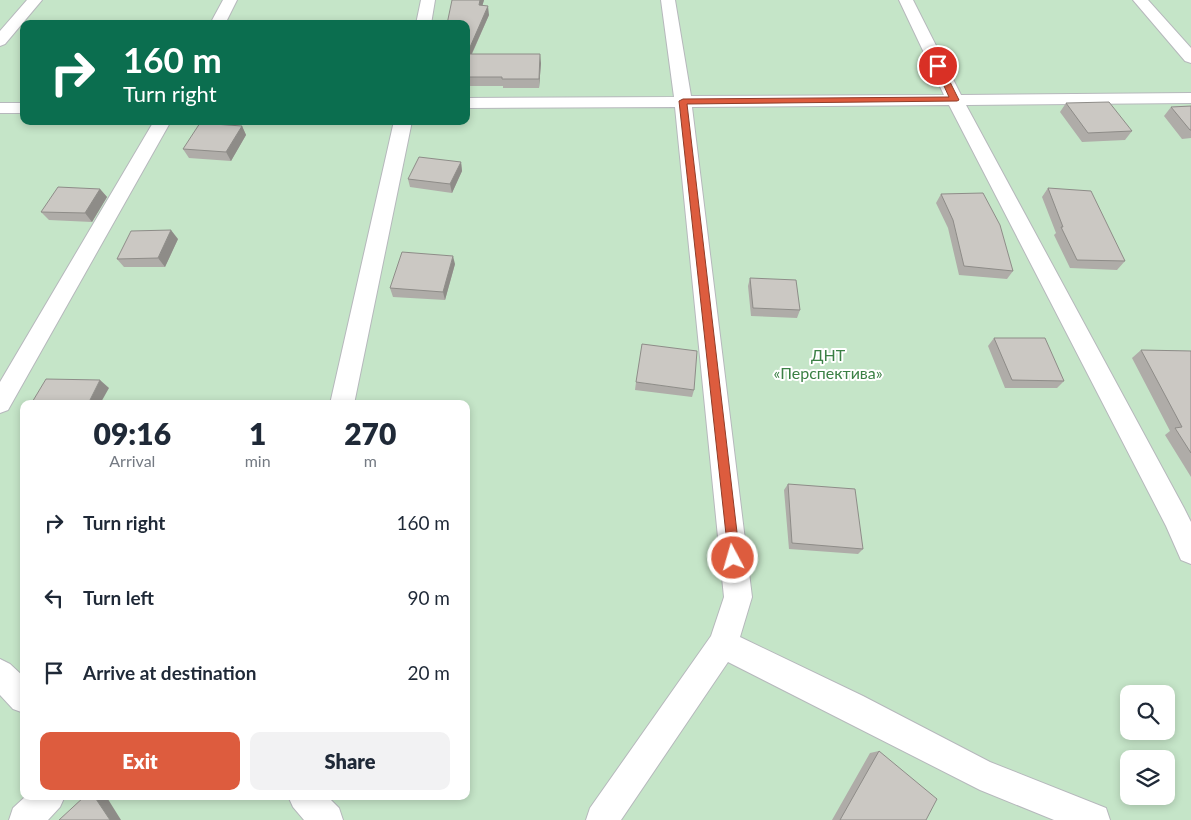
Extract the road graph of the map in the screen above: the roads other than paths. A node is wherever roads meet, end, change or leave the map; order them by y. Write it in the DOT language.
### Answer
graph roads {
  1 [pos="35,0"];
  2 [pos="230,0"];
  3 [pos="428,0"];
  4 [pos="668,0"];
  5 [pos="906,0"];
  6 [pos="1140,0"];
  7 [pos="219,20"];
  8 [pos="424,20"];
  9 [pos="0,41"];
  10 [pos="1191,58"];
  11 [pos="1191,98"];
  12 [pos="955,100"];
  13 [pos="683,101"];
  14 [pos="470,103"];
  15 [pos="0,108"];
  16 [pos="20,108"];
  17 [pos="161,125"];
  18 [pos="402,125"];
  19 [pos="343,400"];
  20 [pos="0,403"];
  21 [pos="1191,551"];
  22 [pos="723,644"];
  23 [pos="0,674"];
  24 [pos="20,694"];
  25 [pos="45,800"];
  26 [pos="308,800"];
  27 [pos="25,820"];
  28 [pos="327,820"];
  29 [pos="602,820"];
  30 [pos="1094,820"];
  1 -- 9 [label="street"];
  2 -- 7 [label="street"];
  3 -- 8 [label="street"];
  4 -- 13 [label="street"];
  5 -- 12 [label="street"];
  6 -- 10 [label="street"];
  11 -- 12 [label="street"];
  12 -- 13 [label="street"];
  12 -- 21 [label="street"];
  13 -- 14 [label="street"];
  13 -- 22 [label="street"];
  15 -- 16 [label="street"];
  17 -- 20 [label="street"];
  18 -- 19 [label="street"];
  22 -- 29 [label="street"];
  22 -- 30 [label="street"];
  23 -- 24 [label="street"];
  25 -- 27 [label="street"];
  26 -- 28 [label="street"];
}
